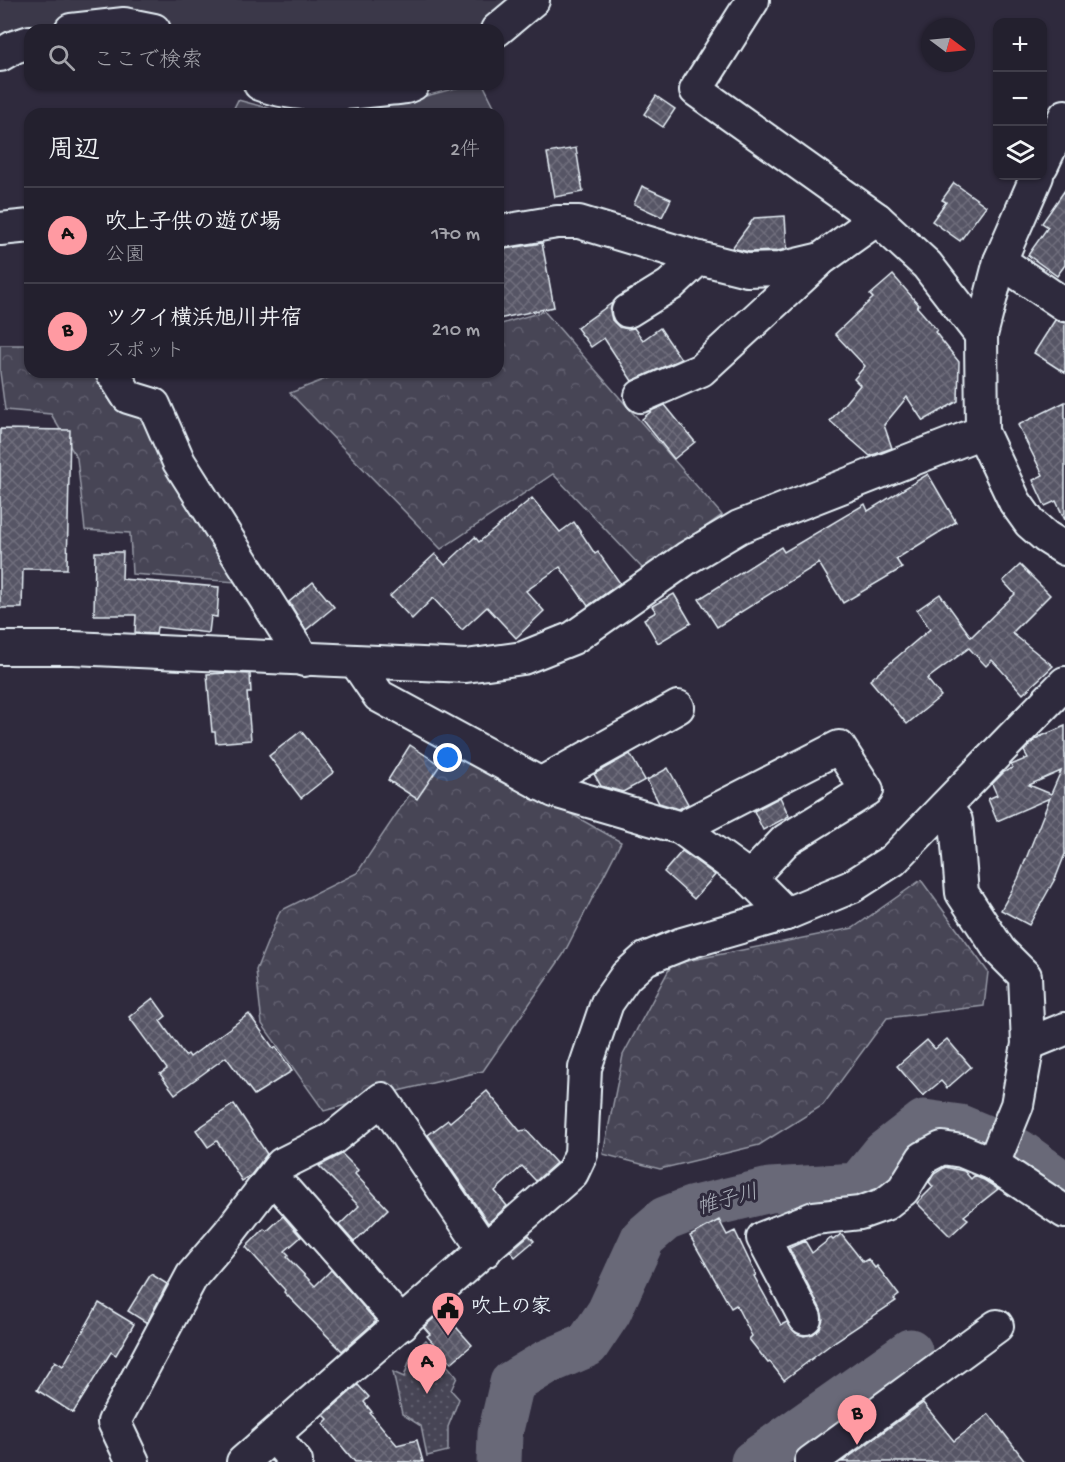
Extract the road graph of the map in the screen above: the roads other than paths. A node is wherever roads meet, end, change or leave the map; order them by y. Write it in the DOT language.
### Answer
graph roads {
  1 [pos="533,0"];
  2 [pos="753,0"];
  3 [pos="504,24"];
  4 [pos="24,44"];
  5 [pos="0,55"];
  6 [pos="275,90"];
  7 [pos="378,90"];
  8 [pos="1065,116"];
  9 [pos="1047,154"];
  10 [pos="1035,180"];
  11 [pos="877,219"];
  12 [pos="24,227"];
  13 [pos="0,229"];
  14 [pos="504,231"];
  15 [pos="699,258"];
  16 [pos="821,259"];
  17 [pos="1000,261"];
  18 [pos="1065,305"];
  19 [pos="628,311"];
  20 [pos="981,335"];
  21 [pos="116,378"];
  22 [pos="641,396"];
  23 [pos="982,432"];
  24 [pos="1065,549"];
  25 [pos="0,648"];
  26 [pos="304,660"];
  27 [pos="356,662"];
  28 [pos="1065,682"];
  29 [pos="678,707"];
  30 [pos="540,784"];
  31 [pos="945,807"];
  32 [pos="681,828"];
  33 [pos="750,878"];
  34 [pos="786,914"];
  35 [pos="1065,1029"];
  36 [pos="1028,1044"];
  37 [pos="1000,1148"];
  38 [pos="286,1192"];
  39 [pos="1065,1212"];
  40 [pos="485,1251"];
  41 [pos="805,1318"];
  42 [pos="402,1324"];
  43 [pos="997,1326"];
  44 [pos="274,1436"];
  45 [pos="133,1462"];
  46 [pos="243,1462"];
  47 [pos="296,1462"];
  48 [pos="811,1462"];
  1 -- 3 [label="street"];
  2 -- 11 [label="street"];
  4 -- 5 [label="street"];
  6 -- 7 [label="street"];
  8 -- 9 [label="street"];
  10 -- 17 [label="street"];
  11 -- 16 [label="street"];
  11 -- 20 [label="street"];
  12 -- 13 [label="street"];
  14 -- 15 [label="street"];
  15 -- 16 [label="street"];
  15 -- 19 [label="street"];
  16 -- 22 [label="street"];
  17 -- 18 [label="street"];
  17 -- 20 [label="street"];
  20 -- 23 [label="street"];
  21 -- 26 [label="street"];
  23 -- 24 [label="street"];
  23 -- 27 [label="street"];
  25 -- 26 [label="street"];
  26 -- 27 [label="street"];
  27 -- 30 [label="street"];
  28 -- 31 [label="street"];
  29 -- 30 [label="street"];
  30 -- 32 [label="street"];
  31 -- 34 [label="street"];
  31 -- 36 [label="street"];
  32 -- 33 [label="street"];
  32 -- 33 [label="street"];
  33 -- 34 [label="street"];
  34 -- 40 [label="street"];
  35 -- 36 [label="street"];
  36 -- 37 [label="street"];
  37 -- 39 [label="street"];
  37 -- 41 [label="street"];
  38 -- 42 [label="street"];
  40 -- 42 [label="street"];
  40 -- 45 [label="street"];
  42 -- 44 [label="street"];
  43 -- 48 [label="street"];
  44 -- 46 [label="street"];
  44 -- 47 [label="street"];
}
